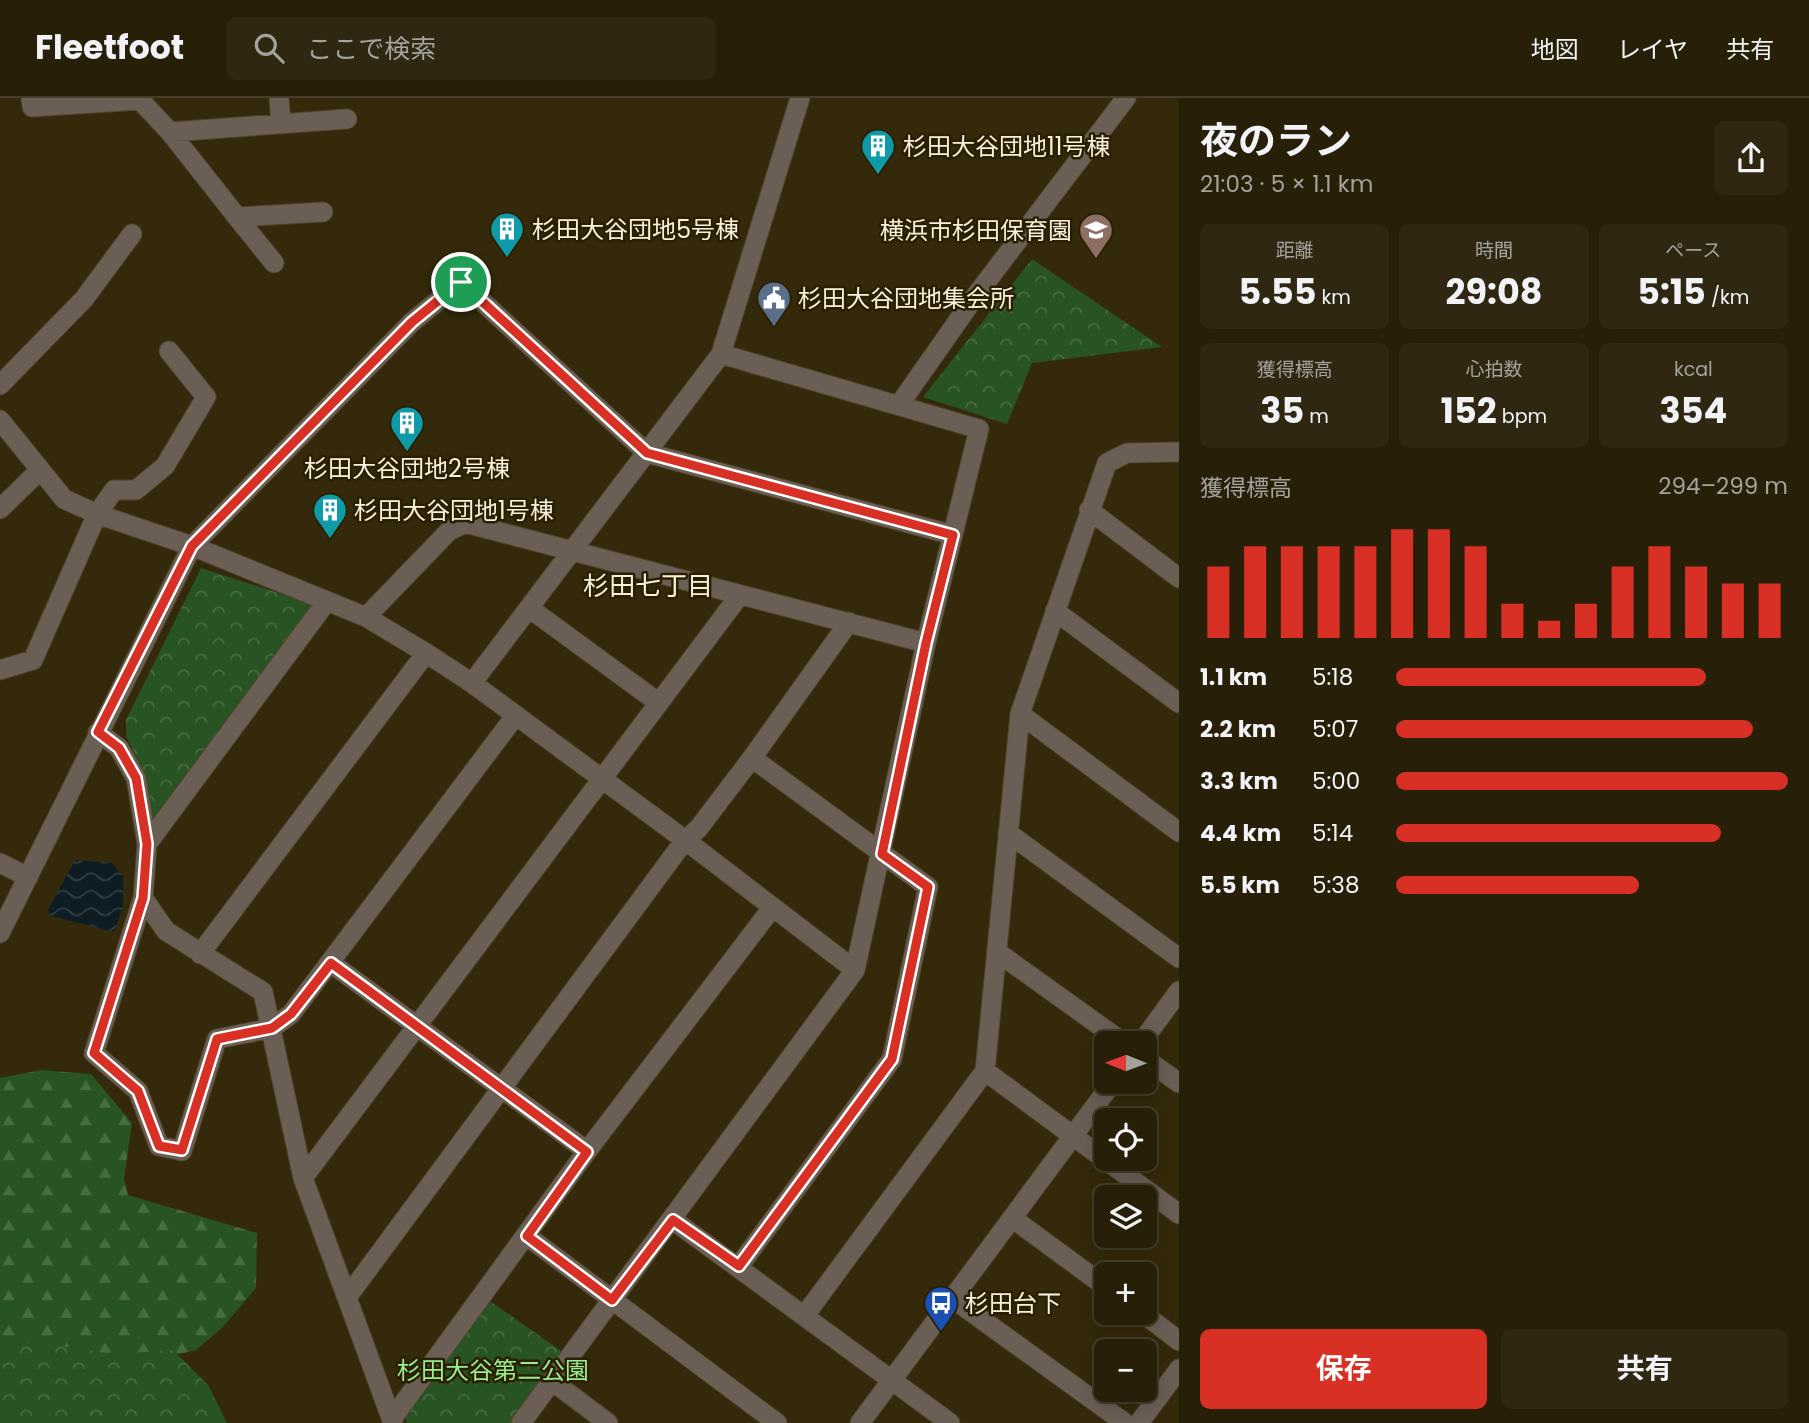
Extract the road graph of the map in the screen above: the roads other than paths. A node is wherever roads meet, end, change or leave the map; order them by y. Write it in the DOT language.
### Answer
graph roads {
  1 [pos="31,98"];
  2 [pos="279,98"];
  3 [pos="800,98"];
  4 [pos="1126,98"];
  5 [pos="347,119"];
  6 [pos="281,123"];
  7 [pos="170,132"];
  8 [pos="323,212"];
  9 [pos="237,217"];
  10 [pos="132,234"];
  11 [pos="274,263"];
  12 [pos="169,351"];
  13 [pos="722,354"];
  14 [pos="0,385"];
  15 [pos="899,405"];
  16 [pos="0,420"];
  17 [pos="1179,452"];
  18 [pos="647,453"];
  19 [pos="40,470"];
  20 [pos="0,509"];
  21 [pos="1089,510"];
  22 [pos="97,514"];
  23 [pos="953,535"];
  24 [pos="192,546"];
  25 [pos="572,550"];
  26 [pos="1179,578"];
  27 [pos="739,596"];
  28 [pos="327,601"];
  29 [pos="529,608"];
  30 [pos="1055,611"];
  31 [pos="366,617"];
  32 [pos="849,622"];
  33 [pos="926,643"];
  34 [pos="426,653"];
  35 [pos="0,670"];
  36 [pos="472,683"];
  37 [pos="659,703"];
  38 [pos="1179,703"];
  39 [pos="1020,714"];
  40 [pos="516,715"];
  41 [pos="98,732"];
  42 [pos="752,758"];
  43 [pos="602,779"];
  44 [pos="1179,832"];
  45 [pos="1008,834"];
  46 [pos="685,840"];
  47 [pos="147,844"];
  48 [pos="882,854"];
  49 [pos="0,863"];
  50 [pos="28,877"];
  51 [pos="143,898"];
  52 [pos="772,908"];
  53 [pos="0,933"];
  54 [pos="997,952"];
  55 [pos="200,954"];
  56 [pos="1179,958"];
  57 [pos="331,963"];
  58 [pos="855,970"];
  59 [pos="1179,991"];
  60 [pos="418,1027"];
  61 [pos="272,1028"];
  62 [pos="1107,1031"];
  63 [pos="1150,1031"];
  64 [pos="1157,1067"];
  65 [pos="985,1072"];
  66 [pos="1179,1083"];
  67 [pos="502,1091"];
  68 [pos="1104,1094"];
  69 [pos="1073,1135"];
  70 [pos="587,1152"];
  71 [pos="303,1178"];
  72 [pos="1179,1214"];
  73 [pos="1012,1217"];
  74 [pos="673,1220"];
  75 [pos="527,1236"];
  76 [pos="739,1266"];
  77 [pos="1094,1278"];
  78 [pos="348,1297"];
  79 [pos="952,1298"];
  80 [pos="612,1300"];
  81 [pos="805,1315"];
  82 [pos="1157,1324"];
  83 [pos="1179,1341"];
  84 [pos="1179,1369"];
  85 [pos="892,1380"];
  86 [pos="552,1381"];
  87 [pos="393,1421"];
  88 [pos="520,1423"];
  89 [pos="608,1423"];
  90 [pos="777,1423"];
  91 [pos="860,1423"];
  92 [pos="950,1423"];
  93 [pos="1125,1423"];
  94 [pos="1139,1423"];
  1 -- 7 [label="street"];
  2 -- 6 [label="street"];
  3 -- 13 [label="street"];
  4 -- 15 [label="street"];
  5 -- 6 [label="street"];
  6 -- 7 [label="street"];
  7 -- 9 [label="street"];
  8 -- 9 [label="street"];
  9 -- 11 [label="street"];
  10 -- 14 [label="street"];
  12 -- 22 [label="street"];
  13 -- 15 [label="street"];
  13 -- 18 [label="street"];
  15 -- 23 [label="street"];
  16 -- 19 [label="street"];
  17 -- 21 [label="street"];
  18 -- 23 [label="street"];
  18 -- 24 [label="street"];
  18 -- 25 [label="street"];
  19 -- 20 [label="street"];
  19 -- 22 [label="street"];
  21 -- 26 [label="street"];
  21 -- 30 [label="street"];
  22 -- 24 [label="street"];
  22 -- 35 [label="street"];
  23 -- 33 [label="street"];
  24 -- 28 [label="street"];
  24 -- 41 [label="street"];
  25 -- 27 [label="street"];
  25 -- 29 [label="street"];
  25 -- 31 [label="street"];
  27 -- 32 [label="street"];
  27 -- 37 [label="street"];
  28 -- 31 [label="street"];
  28 -- 47 [label="street"];
  29 -- 36 [label="street"];
  29 -- 37 [label="street"];
  30 -- 38 [label="street"];
  30 -- 39 [label="street"];
  31 -- 34 [label="street"];
  32 -- 33 [label="street"];
  32 -- 42 [label="street"];
  33 -- 48 [label="street"];
  34 -- 36 [label="street"];
  34 -- 55 [label="street"];
  36 -- 40 [label="street"];
  37 -- 43 [label="street"];
  39 -- 44 [label="street"];
  39 -- 45 [label="street"];
  40 -- 43 [label="street"];
  40 -- 57 [label="street"];
  41 -- 47 [label="street"];
  41 -- 50 [label="street"];
  42 -- 46 [label="street"];
  42 -- 48 [label="street"];
  43 -- 46 [label="street"];
  43 -- 60 [label="street"];
  45 -- 54 [label="street"];
  45 -- 56 [label="street"];
  46 -- 52 [label="street"];
  46 -- 67 [label="street"];
  47 -- 51 [label="street"];
  48 -- 58 [label="street"];
  48 -- 76 [label="street"];
  49 -- 50 [label="street"];
  50 -- 53 [label="street"];
  51 -- 55 [label="street"];
  51 -- 61 [label="street"];
  52 -- 58 [label="street"];
  52 -- 70 [label="street"];
  54 -- 62 [label="street"];
  54 -- 65 [label="street"];
  55 -- 61 [label="street"];
  57 -- 60 [label="street"];
  57 -- 61 [label="street"];
  58 -- 74 [label="street"];
  59 -- 63 [label="street"];
  60 -- 67 [label="street"];
  60 -- 71 [label="street"];
  61 -- 71 [label="street"];
  64 -- 66 [label="street"];
  65 -- 69 [label="street"];
  65 -- 81 [label="street"];
  67 -- 70 [label="street"];
  67 -- 78 [label="street"];
  68 -- 69 [label="street"];
  69 -- 72 [label="street"];
  69 -- 73 [label="street"];
  70 -- 75 [label="street"];
  71 -- 78 [label="street"];
  73 -- 77 [label="street"];
  73 -- 79 [label="street"];
  74 -- 76 [label="street"];
  74 -- 80 [label="street"];
  75 -- 80 [label="street"];
  75 -- 87 [label="street"];
  76 -- 81 [label="street"];
  78 -- 87 [label="street"];
  79 -- 85 [label="street"];
  79 -- 93 [label="street"];
  80 -- 86 [label="street"];
  80 -- 90 [label="street"];
  81 -- 85 [label="street"];
  82 -- 83 [label="street"];
  84 -- 94 [label="street"];
  85 -- 91 [label="street"];
  85 -- 92 [label="street"];
  86 -- 88 [label="street"];
  86 -- 89 [label="street"];
}
